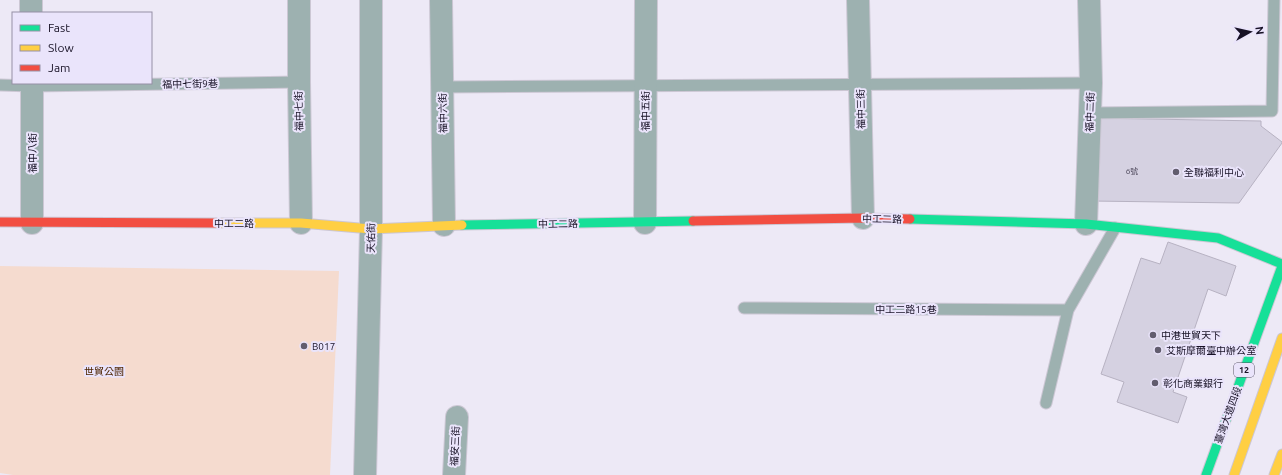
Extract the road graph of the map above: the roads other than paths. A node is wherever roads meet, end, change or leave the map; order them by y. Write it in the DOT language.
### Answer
graph roads {
  1 [pos="31,0"];
  2 [pos="299,0"];
  3 [pos="371,0"];
  4 [pos="441,0"];
  5 [pos="646,0"];
  6 [pos="858,0"];
  7 [pos="1090,0"];
  8 [pos="1274,0"];
  9 [pos="31,12"];
  10 [pos="299,82"];
  11 [pos="1091,83"];
  12 [pos="121,84"];
  13 [pos="152,84"];
  14 [pos="860,84"];
  15 [pos="0,85"];
  16 [pos="32,85"];
  17 [pos="645,86"];
  18 [pos="442,87"];
  19 [pos="1090,113"];
  20 [pos="863,218"];
  21 [pos="0,222"];
  22 [pos="32,223"];
  23 [pos="301,223"];
  24 [pos="645,223"];
  25 [pos="1086,224"];
  26 [pos="444,226"];
  27 [pos="1115,228"];
  28 [pos="371,229"];
  29 [pos="1282,265"];
  30 [pos="744,308"];
  31 [pos="1068,310"];
  32 [pos="1282,338"];
  33 [pos="1046,403"];
  34 [pos="457,417"];
  35 [pos="1282,454"];
  36 [pos="365,475"];
  37 [pos="454,475"];
  38 [pos="1206,475"];
  39 [pos="1234,475"];
  40 [pos="1274,475"];
  1 -- 9 [label="street"];
  2 -- 10 [label="street, 福中七街"];
  3 -- 28 [label="street, 天佑街"];
  4 -- 18 [label="street, 福中六街"];
  5 -- 17 [label="street, 福中五街"];
  6 -- 14 [label="street, 福中三街"];
  7 -- 11 [label="street, 福中二街"];
  8 -- 19 [label="lane"];
  10 -- 13 [label="lane, 福中七街9巷"];
  10 -- 23 [label="street, 福中七街"];
  11 -- 14 [label="lane"];
  11 -- 19 [label="street, 福中二街"];
  12 -- 16 [label="lane, 福中七街9巷"];
  14 -- 17 [label="lane"];
  14 -- 20 [label="street, 福中三街"];
  15 -- 16 [label="lane, 福中七街9巷"];
  16 -- 22 [label="street, 福中八街"];
  17 -- 18 [label="lane"];
  17 -- 24 [label="street, 福中五街"];
  18 -- 26 [label="street, 福中六街"];
  19 -- 25 [label="street, 福中二街"];
  20 -- 24 [label="street, 中工二路"];
  20 -- 25 [label="street, 中工二路"];
  21 -- 22 [label="street, 中工二路"];
  22 -- 23 [label="street, 中工二路"];
  23 -- 28 [label="street, 中工二路"];
  24 -- 26 [label="street, 中工二路"];
  25 -- 27 [label="street, 中工二路"];
  26 -- 28 [label="street, 中工二路"];
  27 -- 29 [label="street, 中工二路"];
  27 -- 31 [label="lane"];
  28 -- 36 [label="street, 天佑街"];
  29 -- 38 [label="street, 臺灣大道四段 / 12"];
  30 -- 31 [label="lane, 中工二路15巷"];
  31 -- 33 [label="lane"];
  32 -- 39 [label="street, 12"];
  34 -- 37 [label="street, 福安三街"];
  35 -- 40 [label="street"];
}
